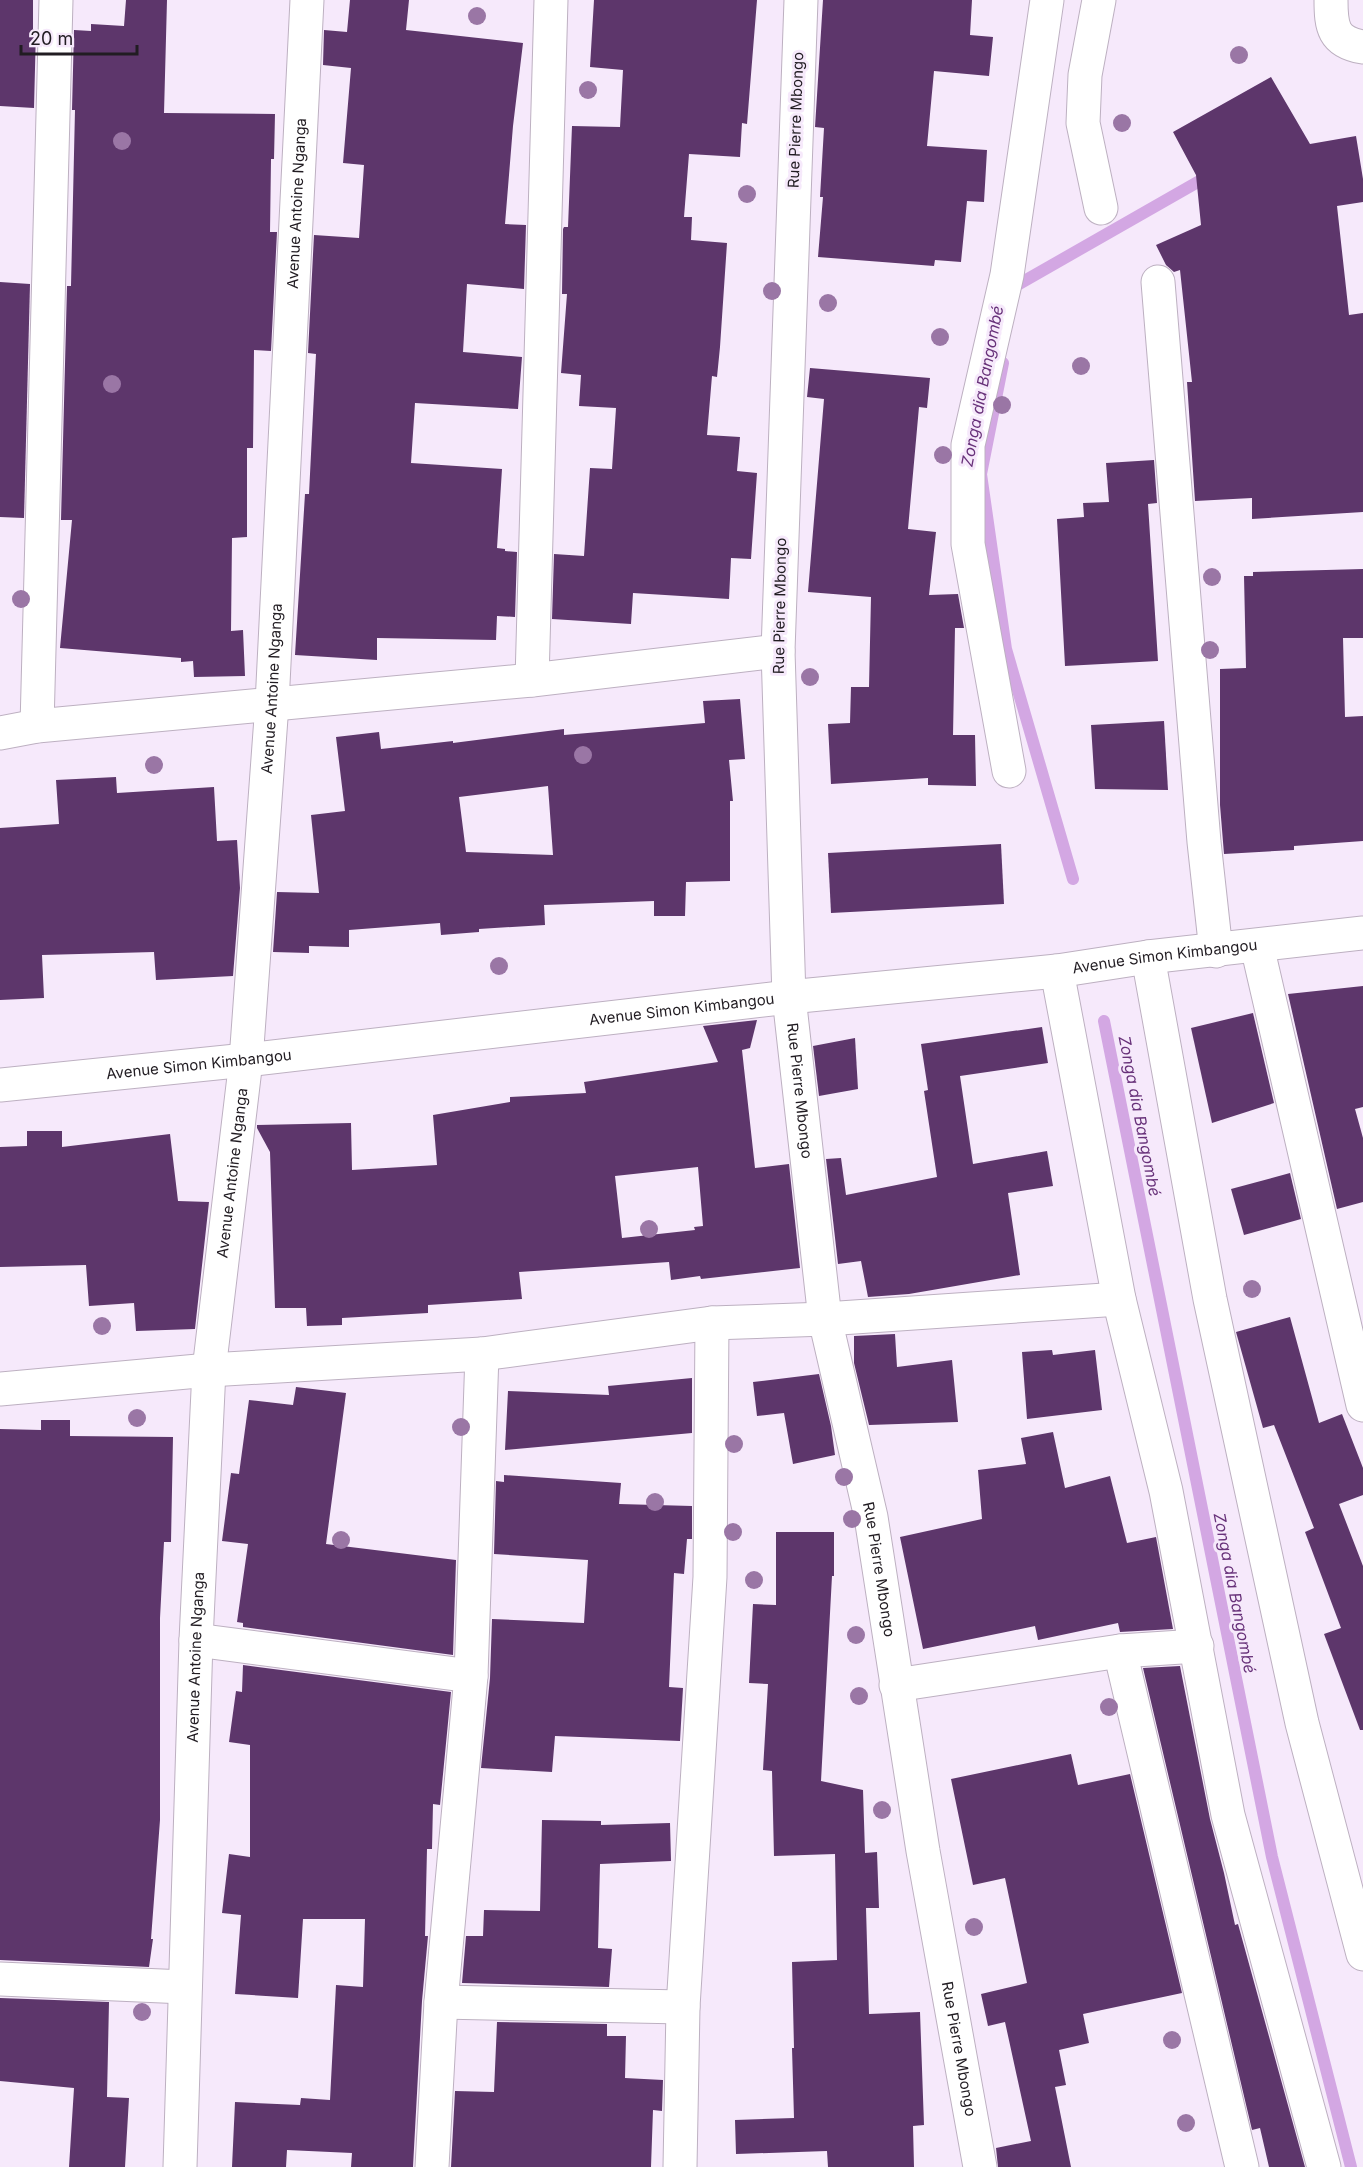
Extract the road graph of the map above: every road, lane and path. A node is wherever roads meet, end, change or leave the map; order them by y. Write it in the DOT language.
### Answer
graph roads {
  1 [pos="56,0"];
  2 [pos="307,0"];
  3 [pos="551,0"];
  4 [pos="801,0"];
  5 [pos="1047,0"];
  6 [pos="1100,0"];
  7 [pos="1331,11"];
  8 [pos="1363,47"];
  9 [pos="1101,208"];
  10 [pos="1158,282"];
  11 [pos="778,651"];
  12 [pos="532,680"];
  13 [pos="272,704"];
  14 [pos="37,726"];
  15 [pos="0,733"];
  16 [pos="1009,771"];
  17 [pos="1363,933"];
  18 [pos="1257,946"];
  19 [pos="1216,951"];
  20 [pos="1148,957"];
  21 [pos="1057,971"];
  22 [pos="789,997"];
  23 [pos="246,1060"];
  24 [pos="0,1085"];
  25 [pos="1119,1299"];
  26 [pos="825,1319"];
  27 [pos="712,1323"];
  28 [pos="482,1354"];
  29 [pos="209,1370"];
  30 [pos="0,1389"];
  31 [pos="1363,1405"];
  32 [pos="196,1640"];
  33 [pos="1197,1646"];
  34 [pos="1120,1651"];
  35 [pos="471,1676"];
  36 [pos="896,1685"];
  37 [pos="1363,1954"];
  38 [pos="0,1979"];
  39 [pos="185,1987"];
  40 [pos="441,2002"];
  41 [pos="683,2007"];
  42 [pos="180,2167"];
  43 [pos="432,2167"];
  44 [pos="680,2167"];
  45 [pos="980,2167"];
  46 [pos="1242,2167"];
  47 [pos="1324,2167"];
  1 -- 14 [label="street"];
  2 -- 13 [label="street, Avenue Antoine Nganga"];
  3 -- 12 [label="street"];
  4 -- 11 [label="street, Rue Pierre Mbongo"];
  5 -- 16 [label="street"];
  6 -- 9 [label="street"];
  7 -- 8 [label="street"];
  10 -- 19 [label="street"];
  11 -- 12 [label="street"];
  11 -- 22 [label="street, Rue Pierre Mbongo"];
  12 -- 13 [label="street"];
  13 -- 14 [label="street"];
  13 -- 23 [label="street, Avenue Antoine Nganga"];
  14 -- 15 [label="street"];
  17 -- 18 [label="street, Avenue Simon Kimbangou"];
  18 -- 19 [label="street, Avenue Simon Kimbangou"];
  18 -- 31 [label="street"];
  19 -- 20 [label="street, Avenue Simon Kimbangou"];
  20 -- 21 [label="street, Avenue Simon Kimbangou"];
  20 -- 37 [label="street"];
  21 -- 22 [label="street, Avenue Simon Kimbangou"];
  21 -- 25 [label="street"];
  22 -- 23 [label="street, Avenue Simon Kimbangou"];
  22 -- 26 [label="street, Rue Pierre Mbongo"];
  23 -- 24 [label="street, Avenue Simon Kimbangou"];
  23 -- 29 [label="street, Avenue Antoine Nganga"];
  25 -- 26 [label="street"];
  25 -- 33 [label="street"];
  26 -- 27 [label="street"];
  26 -- 36 [label="street, Rue Pierre Mbongo"];
  27 -- 28 [label="street"];
  27 -- 41 [label="street"];
  28 -- 29 [label="street"];
  28 -- 35 [label="street"];
  29 -- 30 [label="street"];
  29 -- 32 [label="street, Avenue Antoine Nganga"];
  32 -- 35 [label="street"];
  32 -- 39 [label="street, Avenue Antoine Nganga"];
  33 -- 34 [label="street"];
  33 -- 47 [label="street"];
  34 -- 36 [label="street"];
  34 -- 46 [label="street"];
  35 -- 40 [label="street"];
  36 -- 45 [label="street, Rue Pierre Mbongo"];
  38 -- 39 [label="street"];
  39 -- 42 [label="street, Avenue Antoine Nganga"];
  40 -- 41 [label="street"];
  40 -- 43 [label="street"];
  41 -- 44 [label="street"];
}
